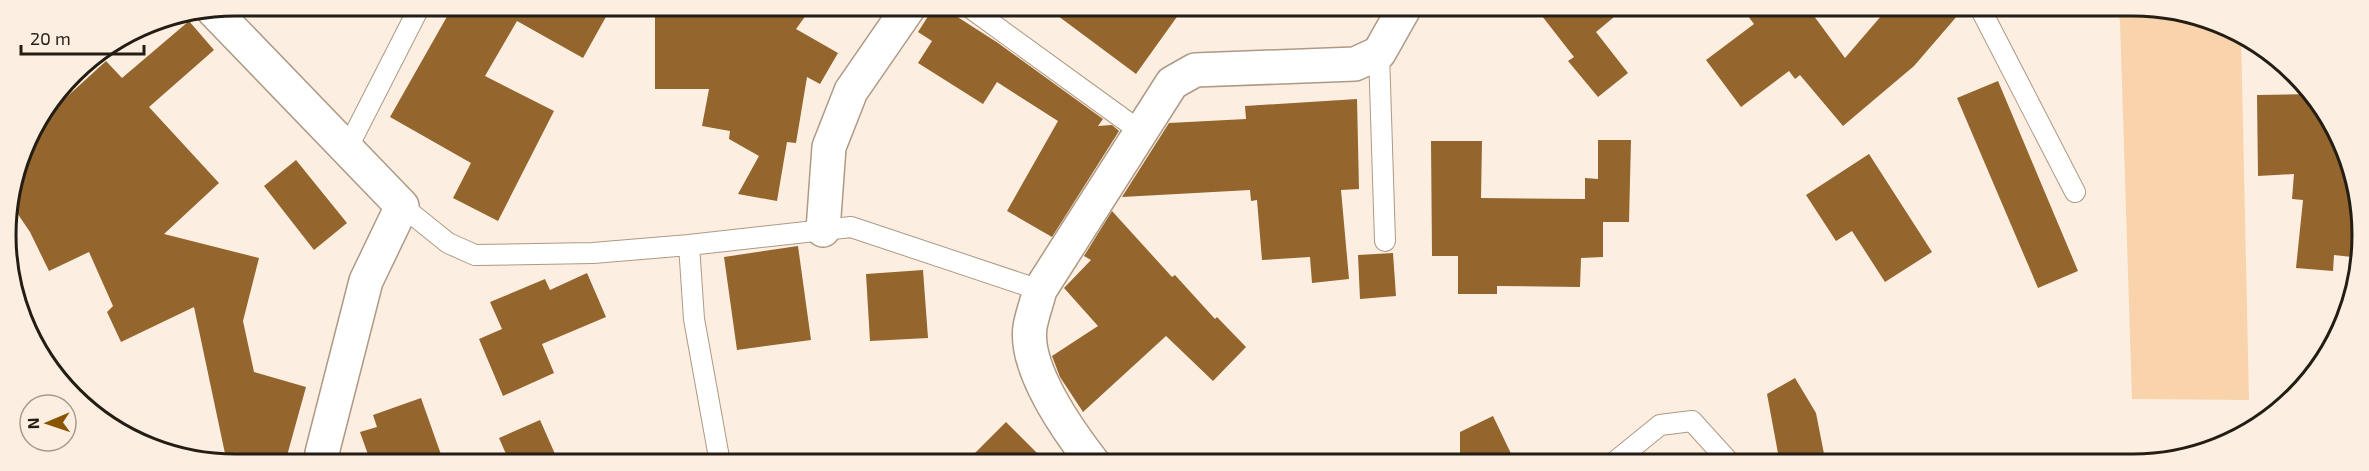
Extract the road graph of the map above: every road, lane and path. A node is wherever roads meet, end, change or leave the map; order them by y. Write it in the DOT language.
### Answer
graph roads {
  1 [pos="415,16"];
  2 [pos="903,16"];
  3 [pos="981,16"];
  4 [pos="1400,16"];
  5 [pos="1984,16"];
  6 [pos="220,17"];
  7 [pos="1379,53"];
  8 [pos="1140,131"];
  9 [pos="347,149"];
  10 [pos="2075,192"];
  11 [pos="402,206"];
  12 [pos="823,230"];
  13 [pos="1385,241"];
  14 [pos="689,245"];
  15 [pos="1040,290"];
  16 [pos="322,454"];
  17 [pos="718,454"];
  18 [pos="1086,454"];
  19 [pos="1624,454"];
  20 [pos="1722,454"];
  1 -- 9 [label="lane"];
  2 -- 12 [label="street"];
  3 -- 8 [label="lane"];
  4 -- 7 [label="street"];
  5 -- 10 [label="lane"];
  6 -- 9 [label="street"];
  7 -- 8 [label="street"];
  7 -- 13 [label="lane"];
  8 -- 15 [label="street"];
  9 -- 11 [label="street"];
  11 -- 14 [label="lane"];
  11 -- 16 [label="street"];
  12 -- 14 [label="lane"];
  12 -- 15 [label="lane"];
  14 -- 17 [label="lane"];
  15 -- 18 [label="street"];
  19 -- 20 [label="lane"];
}
